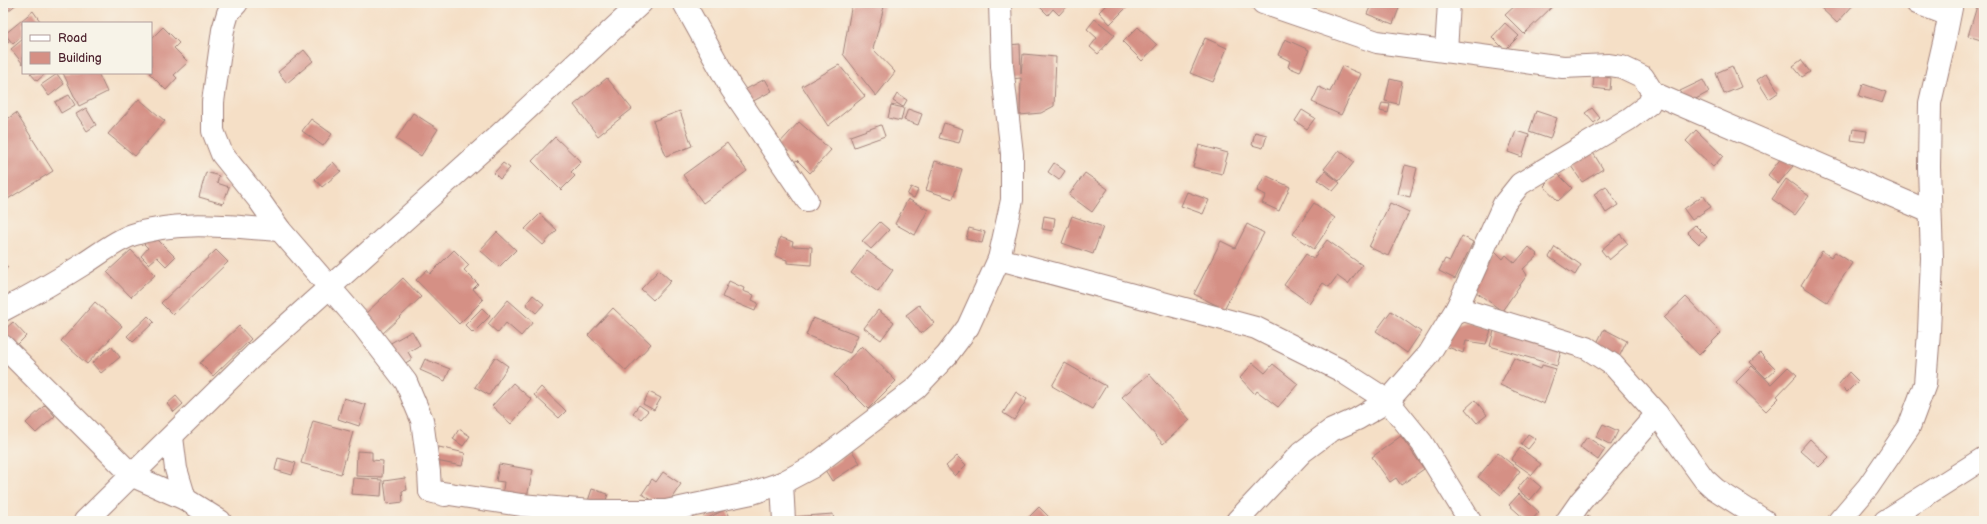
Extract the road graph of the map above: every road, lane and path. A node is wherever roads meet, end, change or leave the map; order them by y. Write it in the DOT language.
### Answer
graph roads {
  1 [pos="237,3"];
  2 [pos="642,3"];
  3 [pos="684,3"];
  4 [pos="1000,3"];
  5 [pos="1265,3"];
  6 [pos="1449,3"];
  7 [pos="1917,3"];
  8 [pos="1950,9"];
  9 [pos="1446,51"];
  10 [pos="1653,93"];
  11 [pos="807,200"];
  12 [pos="1930,212"];
  13 [pos="280,230"];
  14 [pos="999,259"];
  15 [pos="330,286"];
  16 [pos="1457,308"];
  17 [pos="3,310"];
  18 [pos="3,346"];
  19 [pos="1388,400"];
  20 [pos="1657,414"];
  21 [pos="172,437"];
  22 [pos="1984,458"];
  23 [pos="133,476"];
  24 [pos="782,483"];
  25 [pos="430,491"];
  26 [pos="185,499"];
  27 [pos="85,521"];
  28 [pos="220,521"];
  29 [pos="522,521"];
  30 [pos="784,521"];
  31 [pos="1237,521"];
  32 [pos="1470,521"];
  33 [pos="1567,521"];
  34 [pos="1765,521"];
  35 [pos="1839,521"];
  36 [pos="1885,521"];
  1 -- 13 [label="street"];
  2 -- 15 [label="street"];
  3 -- 11 [label="street"];
  4 -- 14 [label="street"];
  5 -- 9 [label="street"];
  6 -- 9 [label="street"];
  7 -- 8 [label="street"];
  8 -- 12 [label="street"];
  9 -- 10 [label="street"];
  10 -- 12 [label="street"];
  10 -- 16 [label="street"];
  12 -- 35 [label="street"];
  13 -- 15 [label="street"];
  13 -- 17 [label="street"];
  14 -- 19 [label="street"];
  14 -- 24 [label="street"];
  15 -- 21 [label="street"];
  15 -- 25 [label="street"];
  16 -- 19 [label="street"];
  16 -- 20 [label="street"];
  18 -- 23 [label="street"];
  19 -- 31 [label="street"];
  19 -- 32 [label="street"];
  20 -- 33 [label="street"];
  20 -- 34 [label="street"];
  21 -- 23 [label="street"];
  21 -- 26 [label="street"];
  22 -- 36 [label="street"];
  23 -- 26 [label="street"];
  23 -- 27 [label="street"];
  24 -- 25 [label="street"];
  24 -- 30 [label="street"];
  25 -- 29 [label="street"];
  26 -- 28 [label="street"];
}
